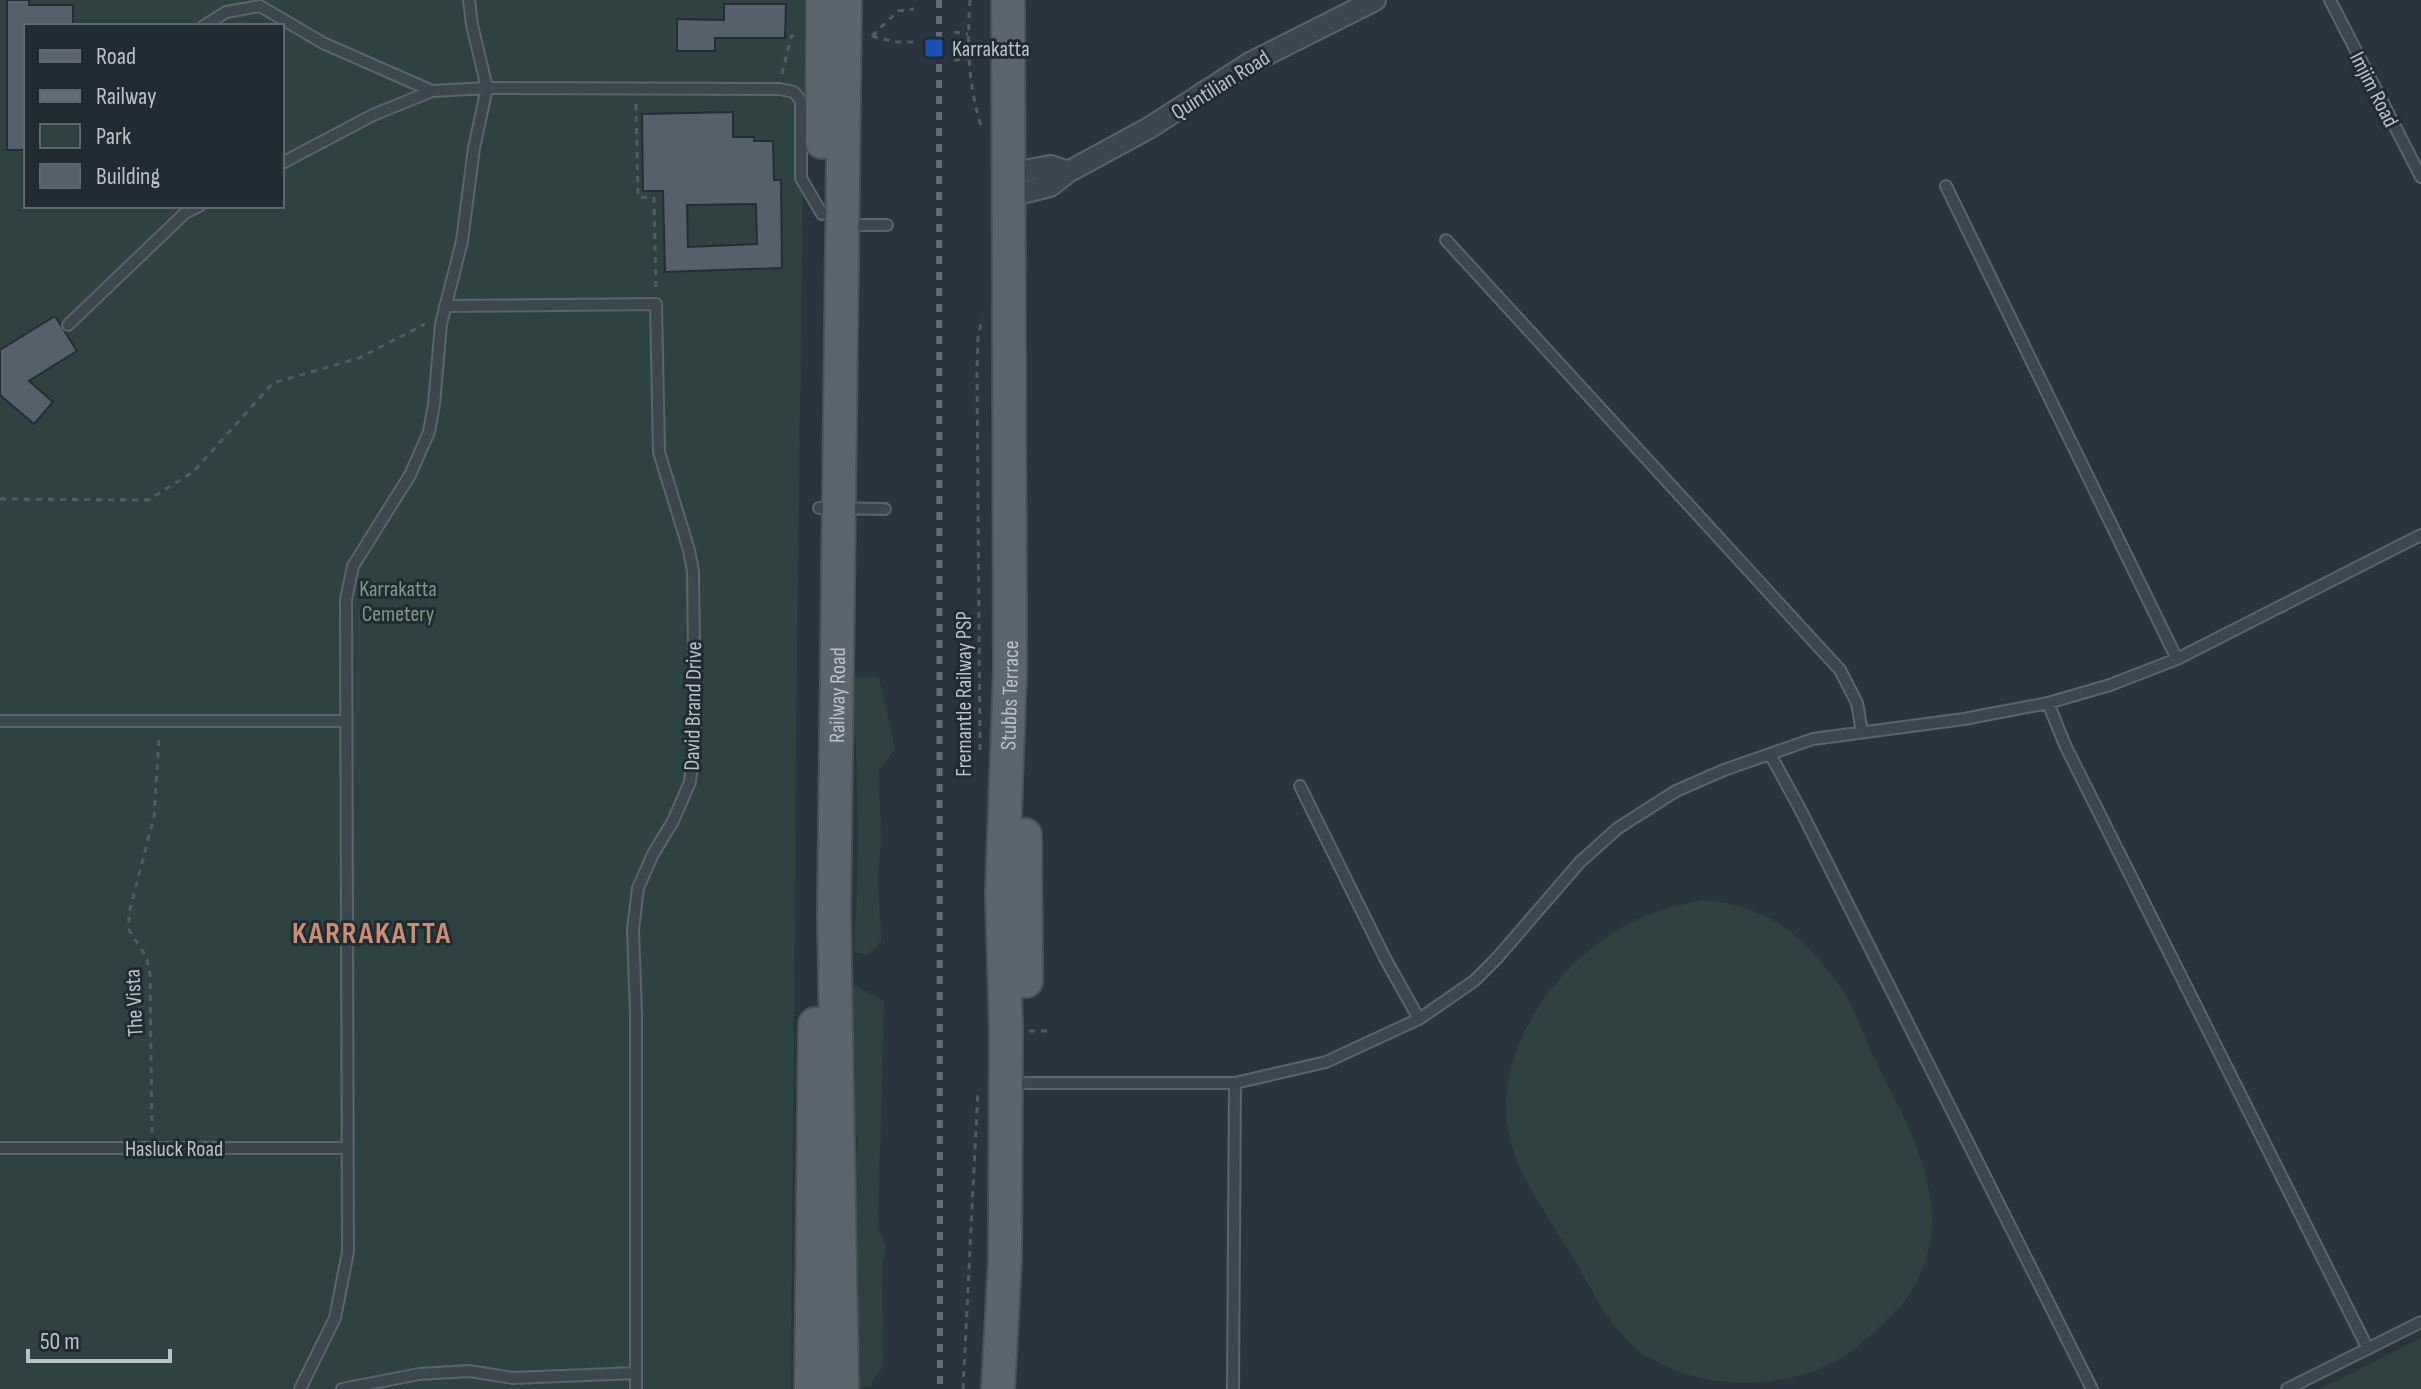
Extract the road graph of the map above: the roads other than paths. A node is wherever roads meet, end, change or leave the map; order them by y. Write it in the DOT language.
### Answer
graph roads {
  1 [pos="249,0"];
  2 [pos="469,0"];
  3 [pos="823,0"];
  4 [pos="845,0"];
  5 [pos="1008,0"];
  6 [pos="1027,0"];
  7 [pos="1375,0"];
  8 [pos="2330,0"];
  9 [pos="260,6"];
  10 [pos="207,24"];
  11 [pos="487,88"];
  12 [pos="432,91"];
  13 [pos="284,162"];
  14 [pos="2421,177"];
  15 [pos="1017,181"];
  16 [pos="1946,186"];
  17 [pos="195,208"];
  18 [pos="832,220"];
  19 [pos="887,225"];
  20 [pos="1446,240"];
  21 [pos="445,306"];
  22 [pos="68,325"];
  23 [pos="829,508"];
  24 [pos="885,509"];
  25 [pos="2421,535"];
  26 [pos="2177,659"];
  27 [pos="2048,703"];
  28 [pos="0,721"];
  29 [pos="346,721"];
  30 [pos="1862,732"];
  31 [pos="1770,754"];
  32 [pos="1300,786"];
  33 [pos="1419,1019"];
  34 [pos="1026,1083"];
  35 [pos="1235,1083"];
  36 [pos="0,1148"];
  37 [pos="347,1148"];
  38 [pos="2421,1322"];
  39 [pos="2368,1349"];
  40 [pos="636,1373"];
  41 [pos="300,1389"];
  42 [pos="342,1389"];
  43 [pos="636,1389"];
  44 [pos="811,1389"];
  45 [pos="842,1389"];
  46 [pos="998,1389"];
  47 [pos="1018,1389"];
  48 [pos="1233,1389"];
  49 [pos="2092,1389"];
  50 [pos="2287,1389"];
  1 -- 9 [label="lane"];
  2 -- 11 [label="lane"];
  3 -- 18 [label="main road, Railway Road"];
  4 -- 18 [label="main road, Railway Road"];
  5 -- 15 [label="main road, Stubbs Terrace"];
  6 -- 15 [label="main road, Stubbs Terrace"];
  7 -- 15 [label="street, Quintilian Road"];
  8 -- 14 [label="lane, Imjim Road"];
  9 -- 10 [label="lane"];
  9 -- 12 [label="lane"];
  11 -- 12 [label="lane"];
  11 -- 18 [label="lane"];
  11 -- 21 [label="lane"];
  12 -- 13 [label="lane"];
  15 -- 34 [label="main road, Stubbs Terrace"];
  15 -- 46 [label="main road, Stubbs Terrace"];
  16 -- 26 [label="lane"];
  17 -- 22 [label="lane"];
  18 -- 19 [label="lane"];
  18 -- 23 [label="main road, Railway Road"];
  20 -- 30 [label="lane"];
  21 -- 29 [label="lane"];
  21 -- 40 [label="lane, David Brand Drive"];
  23 -- 24 [label="lane"];
  23 -- 44 [label="main road, Railway Road"];
  23 -- 45 [label="main road, Railway Road"];
  25 -- 26 [label="lane"];
  26 -- 27 [label="lane"];
  27 -- 30 [label="lane"];
  27 -- 39 [label="lane"];
  28 -- 29 [label="lane"];
  29 -- 37 [label="lane"];
  30 -- 31 [label="lane"];
  31 -- 33 [label="lane"];
  31 -- 49 [label="lane"];
  32 -- 33 [label="lane"];
  33 -- 35 [label="lane"];
  34 -- 35 [label="lane"];
  34 -- 47 [label="main road, Stubbs Terrace"];
  35 -- 48 [label="lane"];
  36 -- 37 [label="lane, Hasluck Road"];
  37 -- 41 [label="lane"];
  38 -- 39 [label="lane"];
  39 -- 50 [label="lane"];
  40 -- 42 [label="lane"];
  40 -- 43 [label="lane, David Brand Drive"];
}
